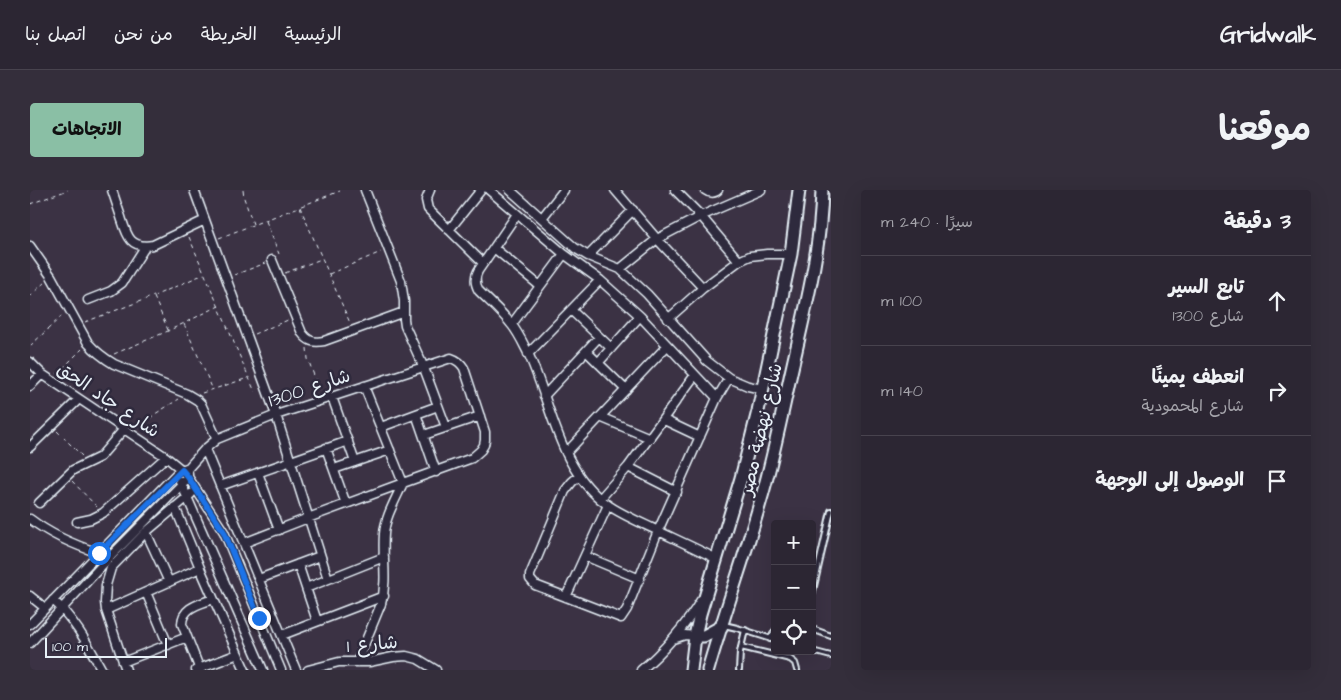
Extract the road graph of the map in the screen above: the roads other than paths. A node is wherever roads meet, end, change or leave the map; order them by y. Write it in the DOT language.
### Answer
graph roads {
  1 [pos="112,190"];
  2 [pos="194,190"];
  3 [pos="365,190"];
  4 [pos="430,190"];
  5 [pos="481,190"];
  6 [pos="489,190"];
  7 [pos="510,190"];
  8 [pos="564,190"];
  9 [pos="615,190"];
  10 [pos="675,190"];
  11 [pos="705,190"];
  12 [pos="718,190"];
  13 [pos="761,190"];
  14 [pos="799,190"];
  15 [pos="822,190"];
  16 [pos="632,210"];
  17 [pos="517,214"];
  18 [pos="701,216"];
  19 [pos="542,218"];
  20 [pos="204,220"];
  21 [pos="450,230"];
  22 [pos="657,239"];
  23 [pos="30,246"];
  24 [pos="145,246"];
  25 [pos="494,248"];
  26 [pos="564,254"];
  27 [pos="791,254"];
  28 [pos="588,256"];
  29 [pos="272,260"];
  30 [pos="739,261"];
  31 [pos="483,264"];
  32 [pos="620,270"];
  33 [pos="600,280"];
  34 [pos="540,286"];
  35 [pos="703,288"];
  36 [pos="88,300"];
  37 [pos="571,310"];
  38 [pos="404,312"];
  39 [pos="640,316"];
  40 [pos="668,319"];
  41 [pos="512,324"];
  42 [pos="599,337"];
  43 [pos="667,346"];
  44 [pos="611,348"];
  45 [pos="586,351"];
  46 [pos="528,354"];
  47 [pos="30,362"];
  48 [pos="598,363"];
  49 [pos="424,368"];
  50 [pos="42,374"];
  51 [pos="695,375"];
  52 [pos="729,378"];
  53 [pos="30,386"];
  54 [pos="364,386"];
  55 [pos="762,389"];
  56 [pos="626,390"];
  57 [pos="332,396"];
  58 [pos="544,396"];
  59 [pos="717,398"];
  60 [pos="79,399"];
  61 [pos="438,406"];
  62 [pos="416,414"];
  63 [pos="276,415"];
  64 [pos="480,416"];
  65 [pos="600,417"];
  66 [pos="664,420"];
  67 [pos="380,427"];
  68 [pos="446,427"];
  69 [pos="124,429"];
  70 [pos="424,434"];
  71 [pos="700,437"];
  72 [pos="650,438"];
  73 [pos="217,439"];
  74 [pos="348,441"];
  75 [pos="30,447"];
  76 [pos="326,448"];
  77 [pos="205,449"];
  78 [pos="390,450"];
  79 [pos="566,453"];
  80 [pos="168,459"];
  81 [pos="290,461"];
  82 [pos="355,462"];
  83 [pos="628,467"];
  84 [pos="334,469"];
  85 [pos="182,470"];
  86 [pos="436,472"];
  87 [pos="258,473"];
  88 [pos="579,476"];
  89 [pos="188,477"];
  90 [pos="403,483"];
  91 [pos="182,484"];
  92 [pos="220,486"];
  93 [pos="196,490"];
  94 [pos="676,492"];
  95 [pos="188,497"];
  96 [pos="600,499"];
  97 [pos="39,503"];
  98 [pos="346,504"];
  99 [pos="608,505"];
  100 [pos="176,507"];
  101 [pos="831,511"];
  102 [pos="308,518"];
  103 [pos="30,519"];
  104 [pos="77,522"];
  105 [pos="279,530"];
  106 [pos="658,531"];
  107 [pos="146,532"];
  108 [pos="244,543"];
  109 [pos="99,553"];
  110 [pos="320,556"];
  111 [pos="384,556"];
  112 [pos="584,556"];
  113 [pos="717,558"];
  114 [pos="298,564"];
  115 [pos="200,568"];
  116 [pos="816,577"];
  117 [pos="259,579"];
  118 [pos="640,579"];
  119 [pos="328,580"];
  120 [pos="169,582"];
  121 [pos="306,588"];
  122 [pos="706,590"];
  123 [pos="146,592"];
  124 [pos="30,596"];
  125 [pos="384,596"];
  126 [pos="566,597"];
  127 [pos="214,599"];
  128 [pos="53,600"];
  129 [pos="45,608"];
  130 [pos="62,608"];
  131 [pos="106,610"];
  132 [pos="317,621"];
  133 [pos="30,624"];
  134 [pos="722,626"];
  135 [pos="745,630"];
  136 [pos="816,630"];
  137 [pos="282,635"];
  138 [pos="695,636"];
  139 [pos="831,636"];
  140 [pos="187,637"];
  141 [pos="771,639"];
  142 [pos="30,642"];
  143 [pos="669,642"];
  144 [pos="168,645"];
  145 [pos="741,647"];
  146 [pos="816,652"];
  147 [pos="238,654"];
  148 [pos="831,656"];
  149 [pos="123,662"];
  150 [pos="357,662"];
  151 [pos="102,670"];
  152 [pos="126,670"];
  153 [pos="199,670"];
  154 [pos="245,670"];
  155 [pos="264,670"];
  156 [pos="281,670"];
  157 [pos="296,670"];
  158 [pos="308,670"];
  159 [pos="436,670"];
  160 [pos="640,670"];
  161 [pos="691,670"];
  162 [pos="708,670"];
  163 [pos="739,670"];
  164 [pos="796,670"];
  1 -- 24 [label="street"];
  2 -- 20 [label="street"];
  3 -- 38 [label="street"];
  4 -- 21 [label="street"];
  5 -- 21 [label="street"];
  6 -- 17 [label="street"];
  7 -- 19 [label="street"];
  8 -- 19 [label="street"];
  9 -- 16 [label="street"];
  10 -- 18 [label="street"];
  11 -- 12 [label="street"];
  13 -- 18 [label="street"];
  14 -- 27 [label="street, شارع نهضة مصر"];
  15 -- 134 [label="street, شارع نهضة مصر"];
  16 -- 22 [label="street"];
  16 -- 28 [label="street"];
  17 -- 25 [label="street"];
  17 -- 26 [label="street"];
  18 -- 22 [label="street"];
  18 -- 30 [label="street"];
  19 -- 28 [label="street"];
  20 -- 24 [label="street"];
  20 -- 63 [label="street"];
  21 -- 31 [label="street"];
  22 -- 32 [label="street"];
  22 -- 35 [label="street"];
  23 -- 73 [label="street"];
  24 -- 36 [label="street"];
  25 -- 31 [label="street"];
  25 -- 34 [label="street"];
  26 -- 33 [label="street"];
  26 -- 34 [label="street"];
  27 -- 30 [label="street"];
  27 -- 55 [label="street, شارع نهضة مصر"];
  28 -- 32 [label="street"];
  29 -- 38 [label="street"];
  30 -- 35 [label="street"];
  31 -- 41 [label="street"];
  32 -- 40 [label="street"];
  33 -- 37 [label="street"];
  33 -- 39 [label="street"];
  34 -- 41 [label="street"];
  35 -- 40 [label="street"];
  37 -- 42 [label="street"];
  37 -- 46 [label="street"];
  38 -- 49 [label="street"];
  39 -- 43 [label="street"];
  39 -- 44 [label="street"];
  40 -- 52 [label="street"];
  41 -- 46 [label="street"];
  42 -- 44 [label="street"];
  42 -- 45 [label="street"];
  43 -- 51 [label="street"];
  43 -- 56 [label="street"];
  44 -- 48 [label="street"];
  45 -- 48 [label="street"];
  45 -- 58 [label="street"];
  46 -- 58 [label="street"];
  47 -- 50 [label="street, شارع جاد الحق"];
  48 -- 56 [label="street"];
  49 -- 54 [label="street, شارع 1300"];
  49 -- 61 [label="street"];
  49 -- 64 [label="street, شارع 1300"];
  50 -- 53 [label="street"];
  50 -- 60 [label="street, شارع جاد الحق"];
  51 -- 59 [label="street"];
  51 -- 66 [label="street"];
  52 -- 55 [label="street"];
  52 -- 59 [label="street"];
  54 -- 57 [label="street, شارع 1300"];
  54 -- 67 [label="street"];
  55 -- 113 [label="street, شارع نهضة مصر"];
  56 -- 65 [label="street"];
  57 -- 63 [label="street, شارع 1300"];
  57 -- 74 [label="street"];
  58 -- 79 [label="street"];
  59 -- 71 [label="street"];
  60 -- 69 [label="street, شارع جاد الحق"];
  60 -- 75 [label="street"];
  61 -- 62 [label="street"];
  61 -- 68 [label="street"];
  62 -- 67 [label="street"];
  62 -- 70 [label="street"];
  63 -- 73 [label="street, شارع 1300"];
  63 -- 81 [label="street"];
  64 -- 68 [label="street"];
  64 -- 86 [label="street"];
  65 -- 72 [label="street"];
  65 -- 79 [label="street"];
  66 -- 71 [label="street"];
  66 -- 72 [label="street"];
  67 -- 78 [label="street"];
  68 -- 70 [label="street"];
  69 -- 80 [label="street, شارع جاد الحق"];
  69 -- 97 [label="street"];
  70 -- 86 [label="street"];
  71 -- 94 [label="street"];
  72 -- 83 [label="street"];
  73 -- 77 [label="street, شارع 1300"];
  74 -- 76 [label="street"];
  74 -- 82 [label="street"];
  76 -- 81 [label="street"];
  76 -- 84 [label="street"];
  77 -- 85 [label="street, شارع 1300"];
  77 -- 92 [label="street"];
  78 -- 82 [label="street"];
  78 -- 90 [label="street"];
  79 -- 88 [label="street"];
  80 -- 85 [label="street"];
  80 -- 104 [label="street"];
  81 -- 87 [label="street"];
  81 -- 102 [label="street"];
  82 -- 84 [label="street"];
  83 -- 94 [label="street"];
  83 -- 96 [label="street"];
  84 -- 98 [label="street"];
  85 -- 89 [label="street"];
  85 -- 91 [label="street"];
  85 -- 109 [label="street, شارع 1300"];
  86 -- 90 [label="street"];
  87 -- 92 [label="street"];
  87 -- 105 [label="street"];
  88 -- 96 [label="street"];
  88 -- 126 [label="street"];
  89 -- 91 [label="street"];
  89 -- 93 [label="street"];
  90 -- 98 [label="street"];
  90 -- 111 [label="street"];
  91 -- 95 [label="street"];
  91 -- 130 [label="street"];
  92 -- 108 [label="street"];
  93 -- 95 [label="street"];
  93 -- 156 [label="street"];
  94 -- 106 [label="street"];
  95 -- 100 [label="street"];
  95 -- 155 [label="street"];
  96 -- 99 [label="street"];
  98 -- 102 [label="street"];
  99 -- 106 [label="street"];
  99 -- 112 [label="street"];
  100 -- 107 [label="street"];
  100 -- 115 [label="street"];
  101 -- 116 [label="lane"];
  102 -- 105 [label="street"];
  102 -- 110 [label="street"];
  103 -- 109 [label="street"];
  105 -- 108 [label="street"];
  106 -- 113 [label="street"];
  106 -- 118 [label="street"];
  107 -- 120 [label="street"];
  107 -- 131 [label="street"];
  108 -- 117 [label="street"];
  109 -- 128 [label="street, شارع 1300"];
  110 -- 114 [label="street"];
  110 -- 119 [label="street"];
  111 -- 119 [label="street"];
  111 -- 125 [label="street"];
  112 -- 118 [label="street"];
  112 -- 126 [label="street"];
  113 -- 122 [label="street, شارع نهضة مصر"];
  114 -- 117 [label="street"];
  114 -- 121 [label="street"];
  115 -- 120 [label="street"];
  115 -- 127 [label="street"];
  117 -- 137 [label="street"];
  118 -- 126 [label="street"];
  119 -- 121 [label="street"];
  120 -- 123 [label="street"];
  121 -- 132 [label="street"];
  122 -- 138 [label="street, شارع نهضة مصر"];
  122 -- 143 [label="street"];
  123 -- 131 [label="street"];
  123 -- 144 [label="street"];
  124 -- 129 [label="street"];
  125 -- 132 [label="street"];
  125 -- 150 [label="street"];
  127 -- 140 [label="street"];
  127 -- 147 [label="street"];
  128 -- 129 [label="street, شارع 1300"];
  128 -- 130 [label="street"];
  129 -- 133 [label="street, شارع 1300"];
  130 -- 142 [label="street"];
  130 -- 151 [label="street"];
  131 -- 149 [label="street"];
  132 -- 137 [label="street"];
  134 -- 135 [label="lane"];
  134 -- 138 [label="street"];
  134 -- 162 [label="street, شارع نهضة مصر"];
  135 -- 141 [label="lane"];
  135 -- 145 [label="lane"];
  136 -- 139 [label="lane"];
  137 -- 157 [label="street"];
  138 -- 143 [label="street"];
  138 -- 161 [label="street, شارع نهضة مصر"];
  140 -- 144 [label="street"];
  140 -- 153 [label="street"];
  143 -- 160 [label="street"];
  144 -- 149 [label="street"];
  145 -- 163 [label="lane"];
  145 -- 164 [label="lane"];
  146 -- 148 [label="lane"];
  147 -- 153 [label="street"];
  147 -- 154 [label="street"];
  149 -- 152 [label="street"];
  150 -- 158 [label="street, شارع 1"];
  150 -- 159 [label="street, شارع 1"];
}
